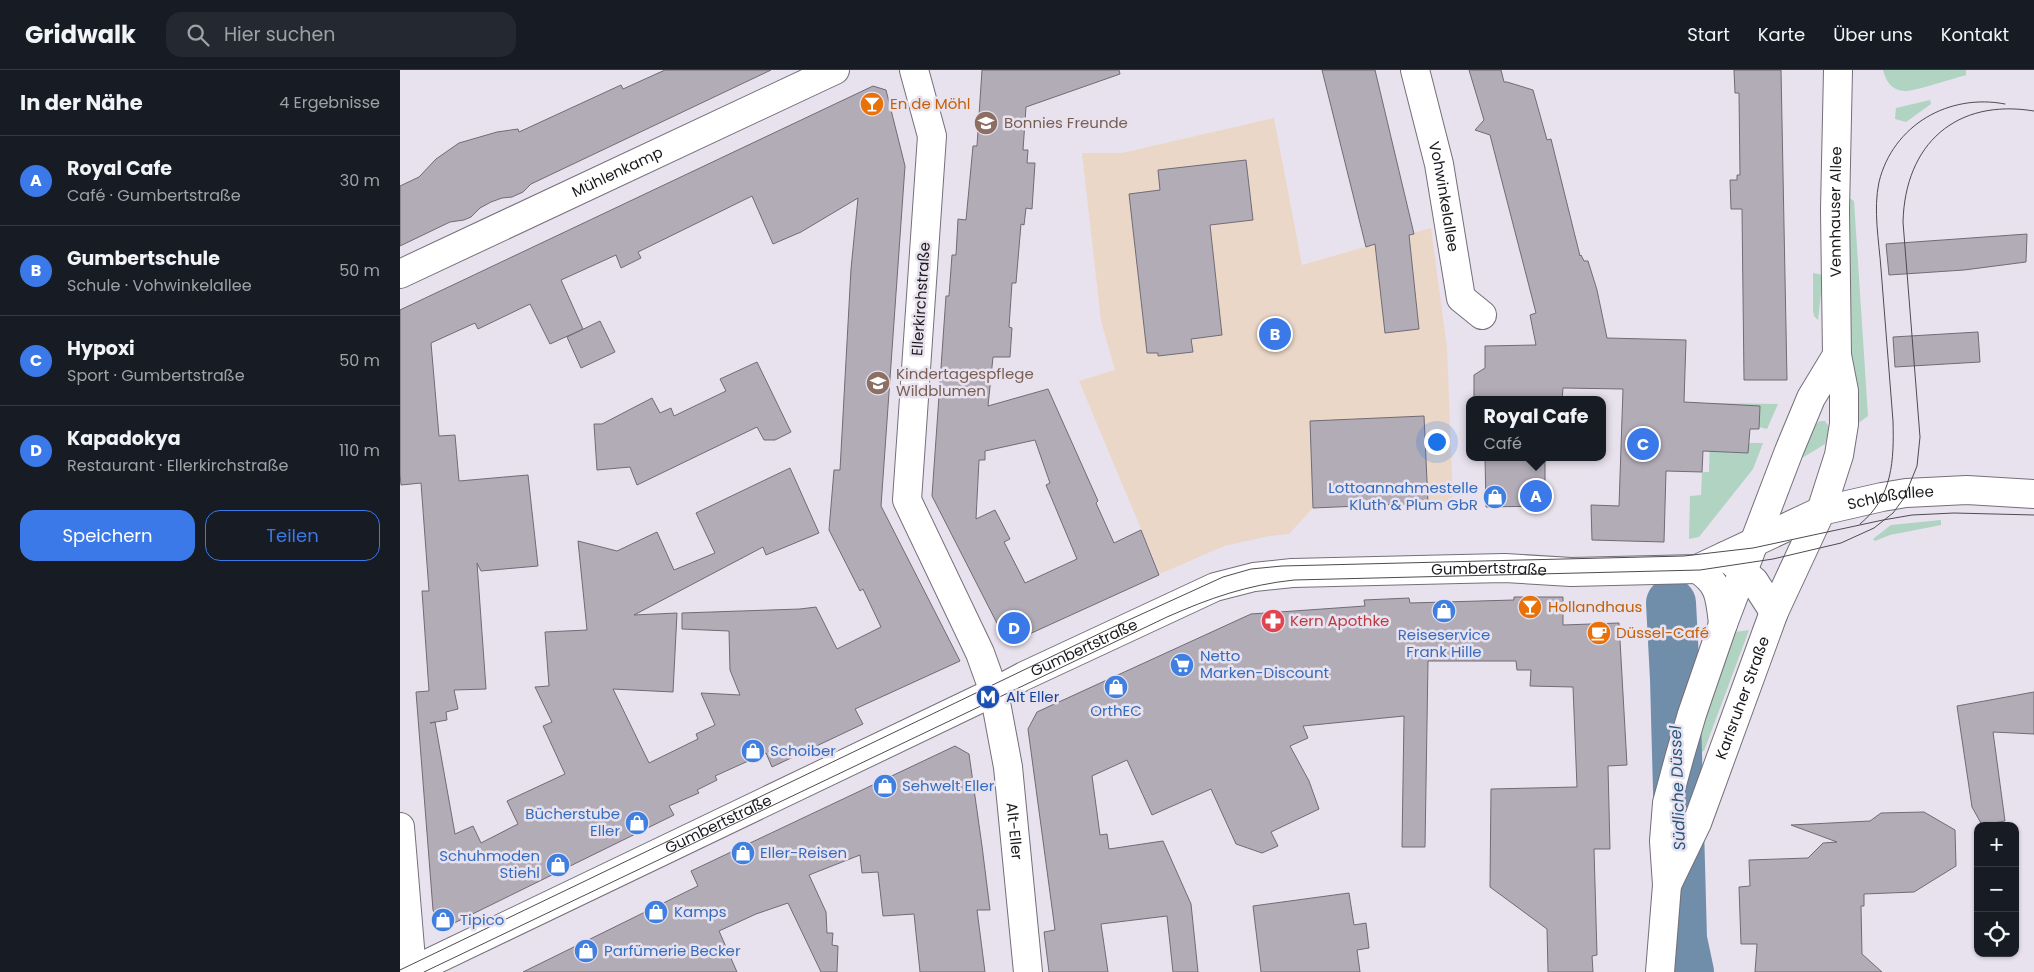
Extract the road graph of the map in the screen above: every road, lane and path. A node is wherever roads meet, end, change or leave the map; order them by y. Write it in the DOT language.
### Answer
graph roads {
  1 [pos="835,70"];
  2 [pos="914,70"];
  3 [pos="1415,70"];
  4 [pos="1838,70"];
  5 [pos="400,274"];
  6 [pos="1482,315"];
  7 [pos="1837,355"];
  8 [pos="2034,494"];
  9 [pos="1821,511"];
  10 [pos="1754,544"];
  11 [pos="1734,564"];
  12 [pos="1696,569"];
  13 [pos="1774,612"];
  14 [pos="1724,624"];
  15 [pos="994,692"];
  16 [pos="1680,755"];
  17 [pos="1714,772"];
  18 [pos="400,827"];
  19 [pos="1667,886"];
  20 [pos="411,972"];
  21 [pos="1028,972"];
  22 [pos="1660,972"];
  1 -- 5 [label="street, Mühlenkamp"];
  2 -- 15 [label="street, Ellerkirchstraße"];
  3 -- 6 [label="street, Vohwinkelallee"];
  4 -- 7 [label="street, Vennhauser Allee"];
  7 -- 9 [label="street, Vennhauser Allee"];
  7 -- 10 [label="street"];
  8 -- 9 [label="street, Schloßallee"];
  9 -- 10 [label="street, Schloßallee"];
  9 -- 13 [label="street, Karlsruher Straße"];
  10 -- 11 [label="street, Karlsruher Straße"];
  11 -- 12 [label="street, Gumbertstraße"];
  11 -- 13 [label="street"];
  11 -- 14 [label="street, Karlsruher Straße"];
  12 -- 14 [label="street"];
  12 -- 15 [label="street, Gumbertstraße"];
  13 -- 17 [label="street, Karlsruher Straße"];
  14 -- 16 [label="street, Karlsruher Straße"];
  15 -- 20 [label="street, Gumbertstraße"];
  15 -- 21 [label="street, Alt-Eller"];
  16 -- 17 [label="street"];
  16 -- 19 [label="street, Karlsruher Straße"];
  17 -- 19 [label="street, Karlsruher Straße"];
  18 -- 20 [label="street"];
  19 -- 22 [label="street, Karlsruher Straße"];
}
